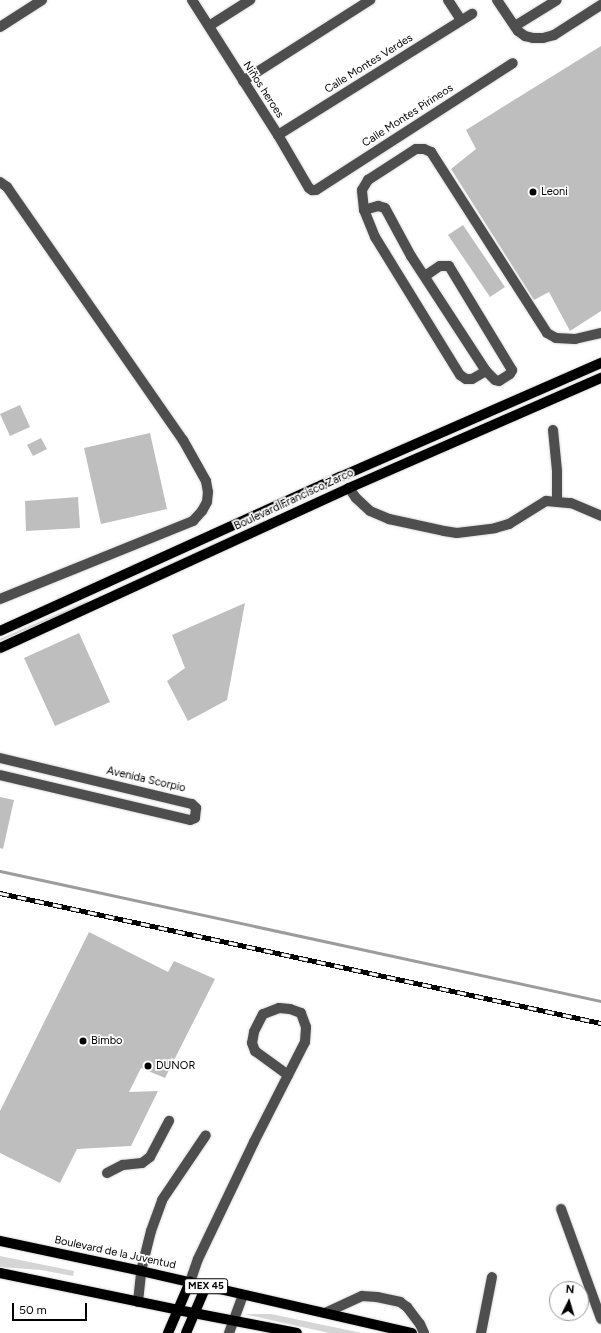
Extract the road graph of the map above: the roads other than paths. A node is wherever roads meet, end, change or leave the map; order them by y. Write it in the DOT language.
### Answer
graph roads {
  1 [pos="42,0"];
  2 [pos="192,0"];
  3 [pos="250,0"];
  4 [pos="370,0"];
  5 [pos="448,0"];
  6 [pos="557,0"];
  7 [pos="501,2"];
  8 [pos="601,5"];
  9 [pos="472,14"];
  10 [pos="461,20"];
  11 [pos="209,26"];
  12 [pos="515,26"];
  13 [pos="0,27"];
  14 [pos="513,63"];
  15 [pos="243,81"];
  16 [pos="278,135"];
  17 [pos="0,182"];
  18 [pos="316,190"];
  19 [pos="364,210"];
  20 [pos="425,276"];
  21 [pos="601,333"];
  22 [pos="601,363"];
  23 [pos="486,371"];
  24 [pos="601,378"];
  25 [pos="523,397"];
  26 [pos="529,409"];
  27 [pos="553,430"];
  28 [pos="385,457"];
  29 [pos="391,469"];
  30 [pos="328,482"];
  31 [pos="349,488"];
  32 [pos="335,495"];
  33 [pos="557,501"];
  34 [pos="601,516"];
  35 [pos="96,586"];
  36 [pos="0,599"];
  37 [pos="103,601"];
  38 [pos="0,631"];
  39 [pos="0,648"];
  40 [pos="0,758"];
  41 [pos="45,769"];
  42 [pos="0,775"];
  43 [pos="79,777"];
  44 [pos="42,784"];
  45 [pos="75,792"];
  46 [pos="288,1075"];
  47 [pos="169,1121"];
  48 [pos="206,1135"];
  49 [pos="107,1173"];
  50 [pos="560,1209"];
  51 [pos="0,1241"];
  52 [pos="141,1271"];
  53 [pos="0,1273"];
  54 [pos="492,1277"];
  55 [pos="190,1282"];
  56 [pos="206,1286"];
  57 [pos="243,1295"];
  58 [pos="138,1302"];
  59 [pos="178,1310"];
  60 [pos="194,1313"];
  61 [pos="325,1313"];
  62 [pos="601,1319"];
  63 [pos="233,1320"];
  64 [pos="168,1333"];
  65 [pos="186,1333"];
  66 [pos="229,1333"];
  67 [pos="298,1333"];
  68 [pos="412,1333"];
  69 [pos="424,1333"];
  70 [pos="480,1333"];
  1 -- 13 [label="street"];
  2 -- 11 [label="street, Niños heroes"];
  3 -- 11 [label="street"];
  4 -- 15 [label="street"];
  5 -- 10 [label="street"];
  6 -- 12 [label="street"];
  7 -- 12 [label="street"];
  8 -- 12 [label="street"];
  9 -- 10 [label="street, Calle Montes Verdes"];
  10 -- 16 [label="street, Calle Montes Verdes"];
  11 -- 15 [label="street, Niños heroes"];
  14 -- 18 [label="street, Calle Montes Pirineos"];
  15 -- 16 [label="street, Niños heroes"];
  16 -- 18 [label="street, Niños heroes"];
  17 -- 36 [label="street"];
  19 -- 20 [label="street"];
  19 -- 21 [label="street"];
  19 -- 23 [label="street"];
  20 -- 23 [label="street"];
  20 -- 23 [label="street"];
  22 -- 25 [label="main road, Boulevard Francisco Zarco"];
  24 -- 26 [label="main road, Boulevard Francisco Zarco"];
  25 -- 26 [label="main road"];
  25 -- 28 [label="main road, Boulevard Francisco Zarco"];
  26 -- 29 [label="main road, Boulevard Francisco Zarco"];
  27 -- 33 [label="street"];
  28 -- 29 [label="main road"];
  28 -- 30 [label="main road, Boulevard Francisco Zarco"];
  29 -- 31 [label="main road, Boulevard Francisco Zarco"];
  30 -- 32 [label="main road"];
  30 -- 35 [label="main road, Boulevard Francisco Zarco"];
  31 -- 32 [label="main road, Boulevard Francisco Zarco"];
  31 -- 33 [label="street"];
  32 -- 37 [label="main road, Boulevard Francisco Zarco"];
  33 -- 34 [label="street"];
  35 -- 37 [label="main road"];
  35 -- 38 [label="main road, Boulevard Francisco Zarco"];
  37 -- 39 [label="main road, Boulevard Francisco Zarco"];
  40 -- 41 [label="street, Avenida Scorpio"];
  41 -- 43 [label="street, Avenida Scorpio"];
  41 -- 44 [label="street"];
  42 -- 44 [label="street, Avenida Scorpio"];
  43 -- 45 [label="street"];
  43 -- 45 [label="street, Avenida Scorpio"];
  44 -- 45 [label="street, Avenida Scorpio"];
  46 -- 46 [label="street"];
  46 -- 55 [label="street"];
  47 -- 49 [label="street"];
  48 -- 52 [label="street"];
  50 -- 62 [label="street"];
  51 -- 52 [label="main road, Boulevard de la Juventud / MEX 45"];
  52 -- 55 [label="main road, Boulevard de la Juventud / MEX 45"];
  52 -- 58 [label="street"];
  53 -- 58 [label="main road"];
  54 -- 70 [label="street"];
  55 -- 56 [label="main road, Boulevard de la Juventud / MEX 45"];
  55 -- 59 [label="main road"];
  56 -- 57 [label="main road, Boulevard de la Juventud / MEX 45"];
  56 -- 60 [label="main road"];
  57 -- 61 [label="main road, Boulevard de la Juventud / MEX 45"];
  57 -- 63 [label="street"];
  58 -- 59 [label="main road"];
  59 -- 60 [label="main road"];
  59 -- 64 [label="main road"];
  60 -- 63 [label="main road"];
  60 -- 65 [label="main road"];
  61 -- 68 [label="main road, Boulevard de la Juventud / MEX 45"];
  61 -- 69 [label="street"];
  63 -- 66 [label="street"];
  63 -- 67 [label="main road"];
}
